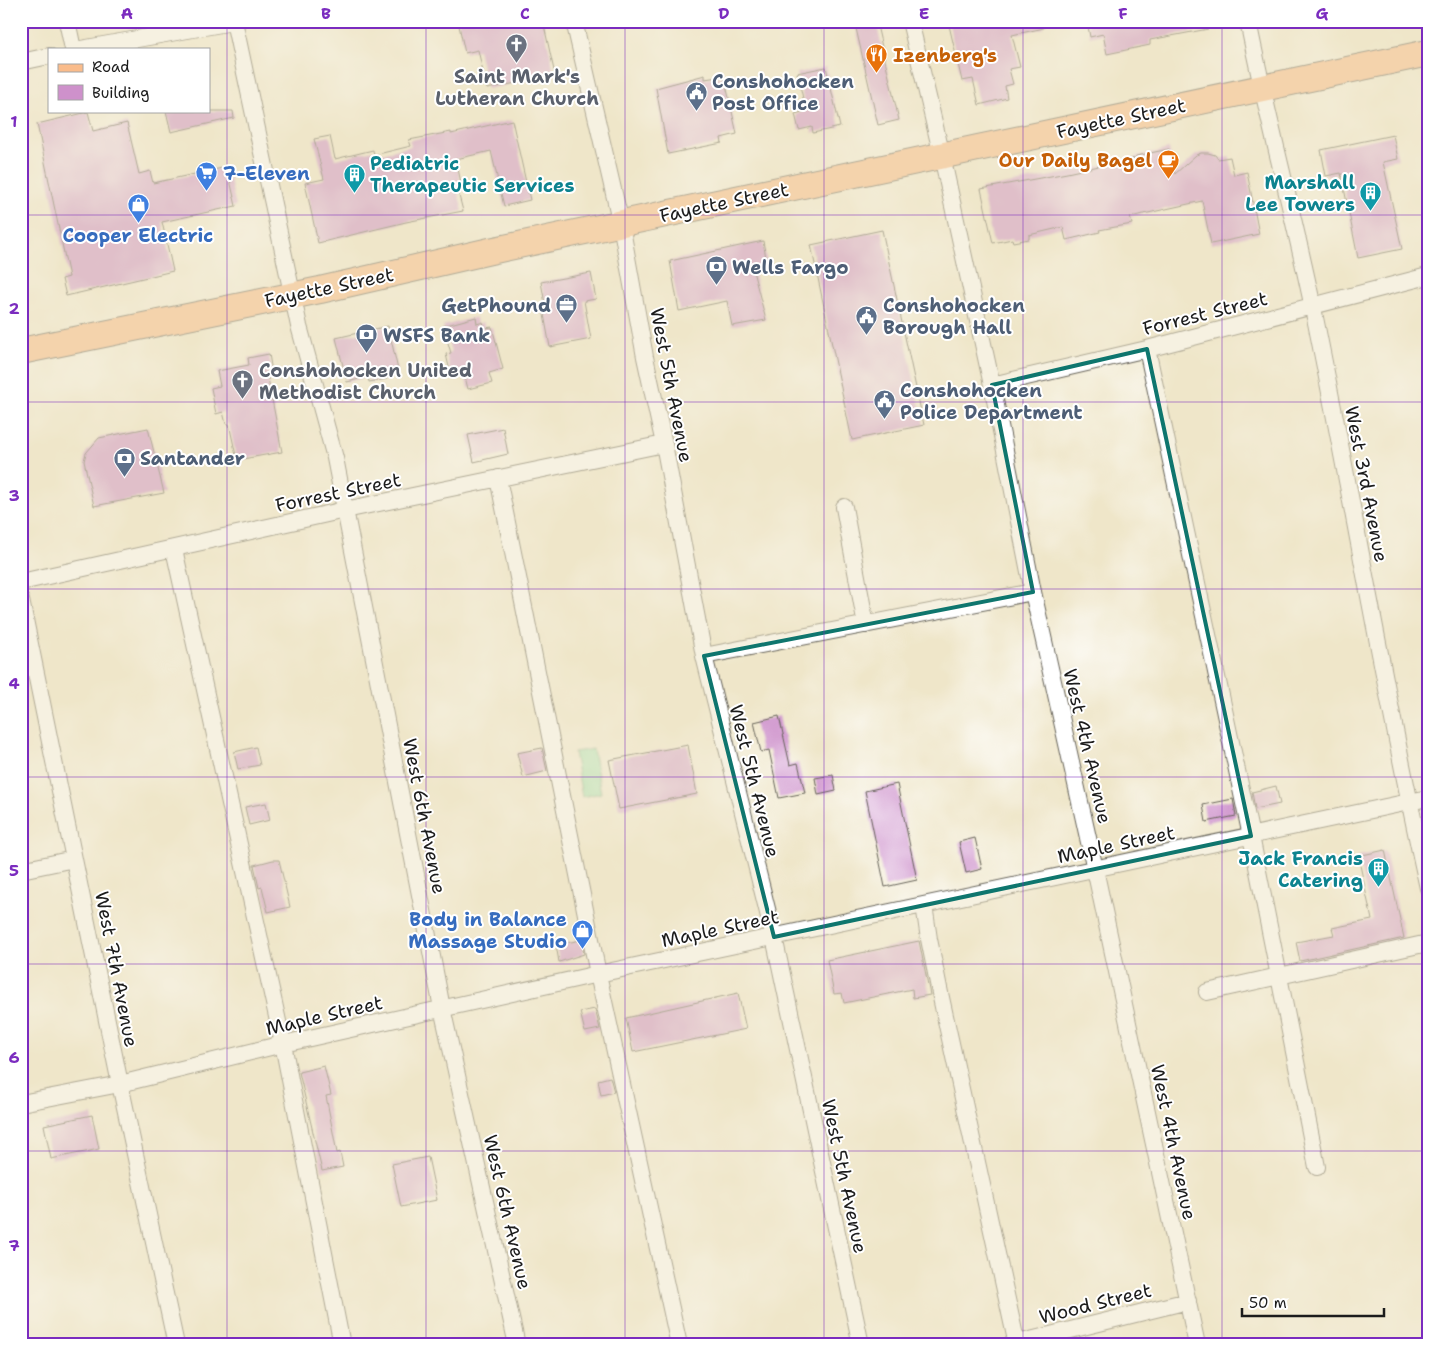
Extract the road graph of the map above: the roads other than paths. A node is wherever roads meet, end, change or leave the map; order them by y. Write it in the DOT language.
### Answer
graph roads {
  1 [pos="67,21"];
  2 [pos="574,21"];
  3 [pos="910,21"];
  4 [pos="1248,21"];
  5 [pos="236,22"];
  6 [pos="73,48"];
  7 [pos="86,48"];
  8 [pos="1428,53"];
  9 [pos="48,56"];
  10 [pos="21,62"];
  11 [pos="1262,88"];
  12 [pos="942,156"];
  13 [pos="621,224"];
  14 [pos="1428,276"];
  15 [pos="293,294"];
  16 [pos="1313,306"];
  17 [pos="1147,349"];
  18 [pos="21,351"];
  19 [pos="992,385"];
  20 [pos="664,444"];
  21 [pos="498,478"];
  22 [pos="844,507"];
  23 [pos="345,510"];
  24 [pos="174,549"];
  25 [pos="21,582"];
  26 [pos="1032,592"];
  27 [pos="21,600"];
  28 [pos="866,625"];
  29 [pos="704,656"];
  30 [pos="1428,798"];
  31 [pos="1408,802"];
  32 [pos="1251,836"];
  33 [pos="74,859"];
  34 [pos="1095,869"];
  35 [pos="21,870"];
  36 [pos="1428,888"];
  37 [pos="924,905"];
  38 [pos="774,937"];
  39 [pos="1428,943"];
  40 [pos="598,974"];
  41 [pos="1278,976"];
  42 [pos="1207,992"];
  43 [pos="442,1008"];
  44 [pos="283,1044"];
  45 [pos="120,1084"];
  46 [pos="21,1103"];
  47 [pos="1317,1167"];
  48 [pos="1188,1301"];
  49 [pos="1015,1344"];
  50 [pos="176,1345"];
  51 [pos="342,1345"];
  52 [pos="517,1345"];
  53 [pos="679,1345"];
  54 [pos="861,1345"];
  55 [pos="1198,1345"];
  1 -- 6 [label="street"];
  2 -- 13 [label="street, West 5th Avenue"];
  3 -- 12 [label="street, West 4th Avenue"];
  4 -- 11 [label="street, West 3rd Avenue"];
  5 -- 7 [label="street"];
  5 -- 15 [label="street, West 6th Avenue"];
  8 -- 11 [label="main road, Fayette Street"];
  9 -- 10 [label="street"];
  11 -- 12 [label="main road, Fayette Street"];
  11 -- 16 [label="street, West 3rd Avenue"];
  12 -- 13 [label="main road, Fayette Street"];
  12 -- 19 [label="street, West 4th Avenue"];
  13 -- 15 [label="main road, Fayette Street"];
  13 -- 20 [label="street, West 5th Avenue"];
  14 -- 16 [label="street, Forrest Street"];
  15 -- 18 [label="main road, Fayette Street"];
  15 -- 23 [label="street, West 6th Avenue"];
  16 -- 17 [label="street, Forrest Street"];
  16 -- 31 [label="street, West 3rd Avenue"];
  17 -- 19 [label="street, Forrest Street"];
  17 -- 32 [label="street"];
  19 -- 26 [label="street, West 4th Avenue"];
  20 -- 21 [label="street, Forrest Street"];
  20 -- 29 [label="street, West 5th Avenue"];
  21 -- 23 [label="street, Forrest Street"];
  21 -- 40 [label="street"];
  22 -- 28 [label="street"];
  23 -- 24 [label="street, Forrest Street"];
  23 -- 43 [label="street, West 6th Avenue"];
  24 -- 25 [label="street, Forrest Street"];
  24 -- 44 [label="street"];
  26 -- 28 [label="street"];
  26 -- 34 [label="street, West 4th Avenue"];
  27 -- 33 [label="street, West 7th Avenue"];
  28 -- 29 [label="street"];
  29 -- 38 [label="street, West 5th Avenue"];
  30 -- 31 [label="street, Maple Street"];
  31 -- 32 [label="street, Maple Street"];
  31 -- 36 [label="street, West 3rd Avenue"];
  32 -- 34 [label="street, Maple Street"];
  32 -- 41 [label="street"];
  33 -- 35 [label="street"];
  33 -- 45 [label="street, West 7th Avenue"];
  34 -- 37 [label="street, Maple Street"];
  34 -- 48 [label="street, West 4th Avenue"];
  37 -- 38 [label="street, Maple Street"];
  37 -- 49 [label="street"];
  38 -- 40 [label="street, Maple Street"];
  38 -- 54 [label="street, West 5th Avenue"];
  39 -- 41 [label="street"];
  40 -- 43 [label="street, Maple Street"];
  40 -- 53 [label="street"];
  41 -- 42 [label="street"];
  41 -- 47 [label="street"];
  43 -- 44 [label="street, Maple Street"];
  43 -- 52 [label="street, West 6th Avenue"];
  44 -- 45 [label="street, Maple Street"];
  44 -- 51 [label="street"];
  45 -- 46 [label="street, Maple Street"];
  45 -- 50 [label="street, West 7th Avenue"];
  48 -- 49 [label="street, Wood Street"];
  48 -- 55 [label="street, West 4th Avenue"];
}
